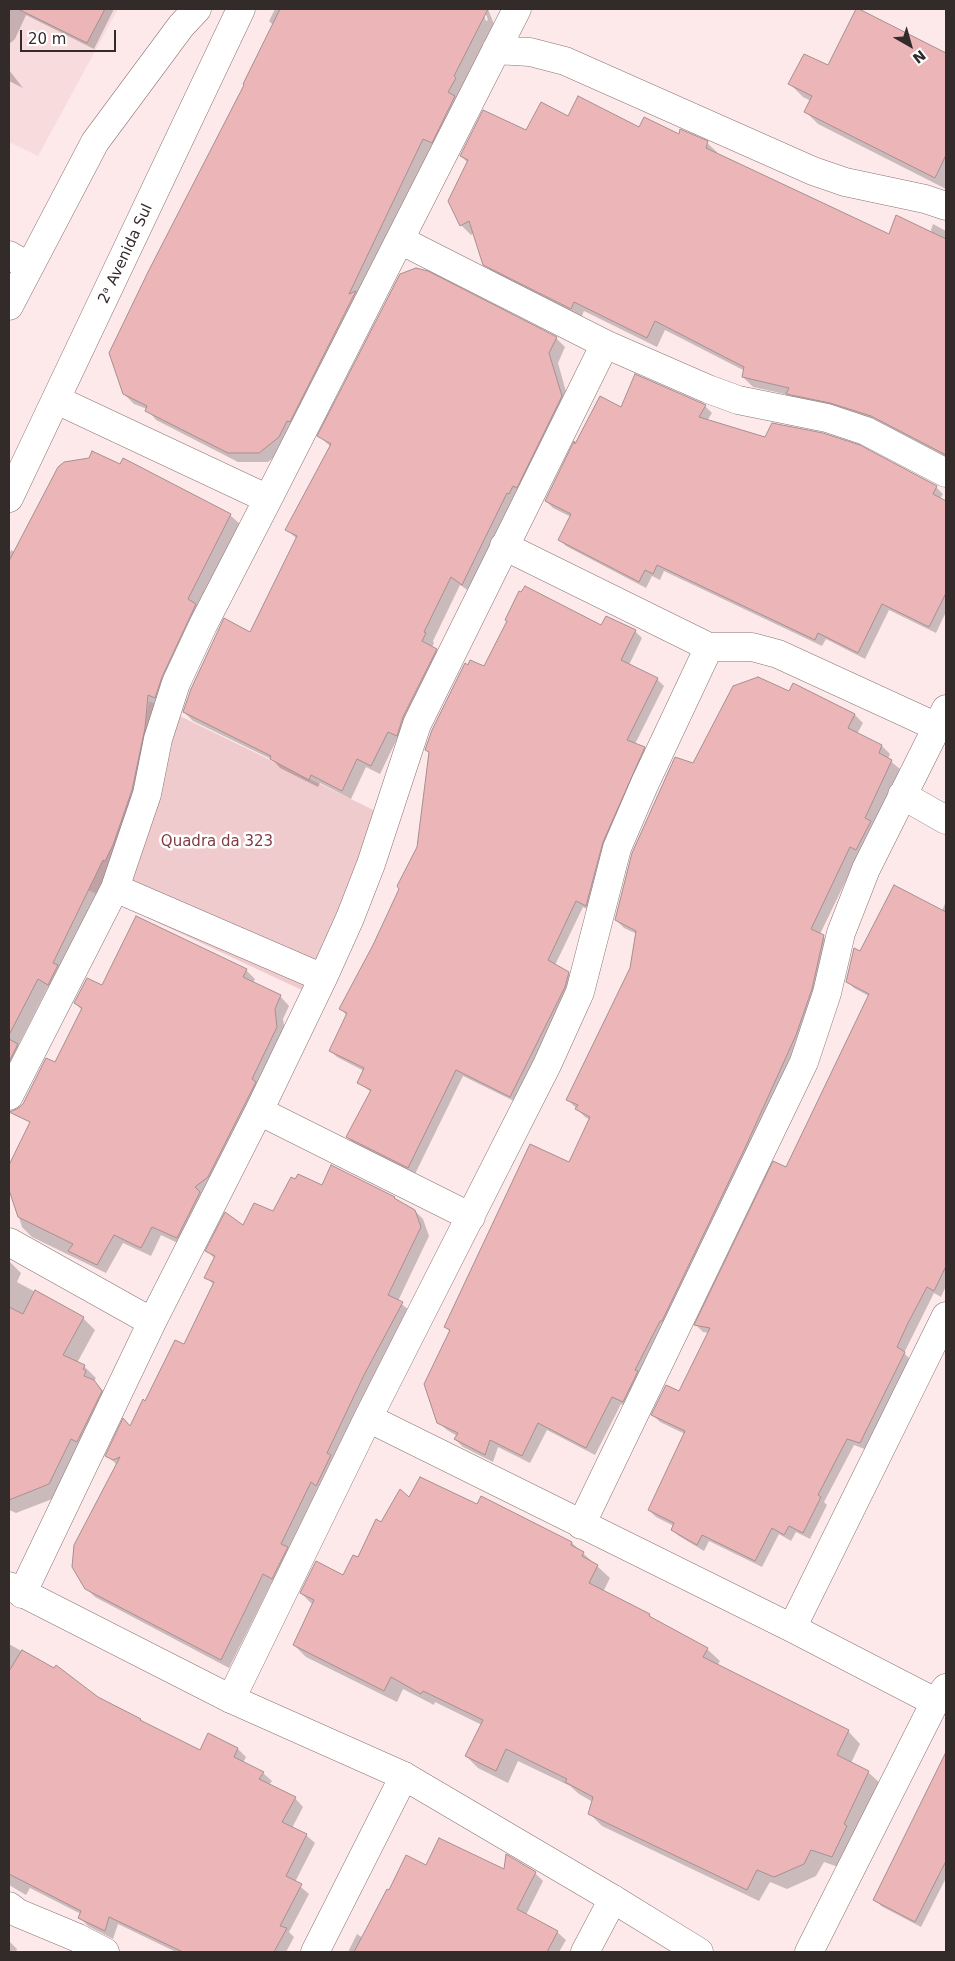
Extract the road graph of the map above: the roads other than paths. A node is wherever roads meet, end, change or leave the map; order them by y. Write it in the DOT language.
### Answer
graph roads {
  1 [pos="197,9"];
  2 [pos="241,9"];
  3 [pos="517,9"];
  4 [pos="496,50"];
  5 [pos="946,206"];
  6 [pos="400,240"];
  7 [pos="19,260"];
  8 [pos="9,306"];
  9 [pos="605,344"];
  10 [pos="56,400"];
  11 [pos="946,473"];
  12 [pos="9,498"];
  13 [pos="268,500"];
  14 [pos="504,546"];
  15 [pos="709,647"];
  16 [pos="942,718"];
  17 [pos="902,795"];
  18 [pos="946,820"];
  19 [pos="115,888"];
  20 [pos="324,978"];
  21 [pos="9,1096"];
  22 [pos="259,1111"];
  23 [pos="471,1217"];
  24 [pos="9,1242"];
  25 [pos="946,1316"];
  26 [pos="152,1322"];
  27 [pos="368,1418"];
  28 [pos="581,1525"];
  29 [pos="15,1590"];
  30 [pos="792,1628"];
  31 [pos="940,1695"];
  32 [pos="231,1699"];
  33 [pos="404,1776"];
  34 [pos="613,1899"];
  35 [pos="9,1906"];
  36 [pos="75,1945"];
  37 [pos="105,1952"];
  38 [pos="315,1952"];
  39 [pos="585,1952"];
  40 [pos="699,1952"];
  41 [pos="809,1952"];
  1 -- 7 [label="street"];
  2 -- 10 [label="street, 2ᵃ Avenida Sul"];
  3 -- 4 [label="street"];
  4 -- 5 [label="street"];
  4 -- 6 [label="street"];
  6 -- 9 [label="street"];
  6 -- 13 [label="street"];
  7 -- 8 [label="street"];
  9 -- 11 [label="street"];
  9 -- 14 [label="street"];
  10 -- 12 [label="street, 2ᵃ Avenida Sul"];
  10 -- 13 [label="street"];
  13 -- 19 [label="street"];
  14 -- 15 [label="street"];
  14 -- 20 [label="street"];
  15 -- 16 [label="street"];
  15 -- 23 [label="street"];
  16 -- 17 [label="street"];
  17 -- 18 [label="street"];
  17 -- 28 [label="street"];
  19 -- 20 [label="street"];
  19 -- 21 [label="street"];
  20 -- 22 [label="street"];
  22 -- 23 [label="street"];
  22 -- 26 [label="street"];
  23 -- 27 [label="street"];
  24 -- 26 [label="street"];
  25 -- 30 [label="street"];
  26 -- 29 [label="street"];
  27 -- 28 [label="street"];
  27 -- 32 [label="street"];
  28 -- 30 [label="street"];
  29 -- 32 [label="street"];
  30 -- 31 [label="street"];
  31 -- 41 [label="street"];
  32 -- 33 [label="street"];
  33 -- 34 [label="street"];
  33 -- 38 [label="street"];
  34 -- 39 [label="street"];
  34 -- 40 [label="street"];
  35 -- 36 [label="street"];
  36 -- 37 [label="street"];
}
